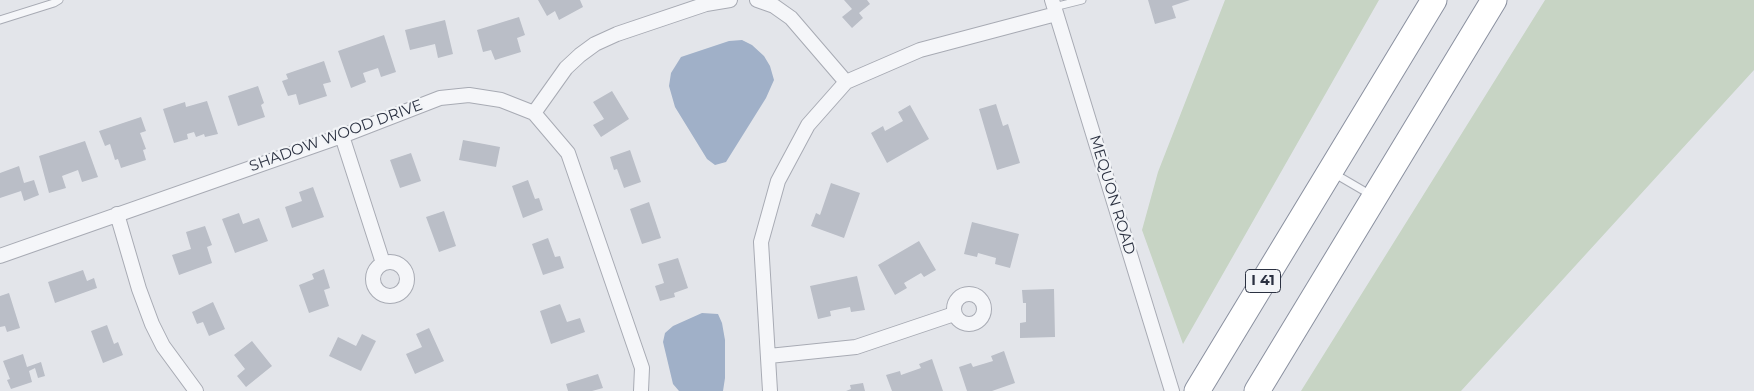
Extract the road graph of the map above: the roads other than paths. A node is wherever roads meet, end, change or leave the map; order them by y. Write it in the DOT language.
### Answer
graph roads {
  1 [pos="59,0"];
  2 [pos="730,0"];
  3 [pos="757,0"];
  4 [pos="1082,0"];
  5 [pos="1434,0"];
  6 [pos="1494,0"];
  7 [pos="1054,7"];
  8 [pos="0,20"];
  9 [pos="846,82"];
  10 [pos="534,113"];
  11 [pos="342,136"];
  12 [pos="1330,171"];
  13 [pos="1375,197"];
  14 [pos="117,214"];
  15 [pos="0,256"];
  16 [pos="383,263"];
  17 [pos="954,314"];
  18 [pos="769,356"];
  19 [pos="196,391"];
  20 [pos="641,391"];
  21 [pos="770,391"];
  22 [pos="1172,391"];
  23 [pos="1197,391"];
  24 [pos="1257,391"];
  1 -- 8 [label="lane"];
  2 -- 10 [label="street"];
  3 -- 9 [label="street"];
  4 -- 7 [label="lane"];
  5 -- 12 [label="highway, I 41"];
  6 -- 13 [label="highway"];
  7 -- 9 [label="street"];
  7 -- 22 [label="street, MEQUON ROAD"];
  9 -- 18 [label="street"];
  10 -- 11 [label="street, SHADOW WOOD DRIVE"];
  10 -- 20 [label="street, SHADOW WOOD DRIVE"];
  11 -- 14 [label="street, SHADOW WOOD DRIVE"];
  11 -- 16 [label="street"];
  12 -- 13 [label="lane"];
  12 -- 23 [label="highway, I 41"];
  13 -- 24 [label="highway"];
  14 -- 15 [label="street, SHADOW WOOD DRIVE"];
  14 -- 19 [label="street"];
  17 -- 18 [label="street"];
  18 -- 21 [label="street"];
}
